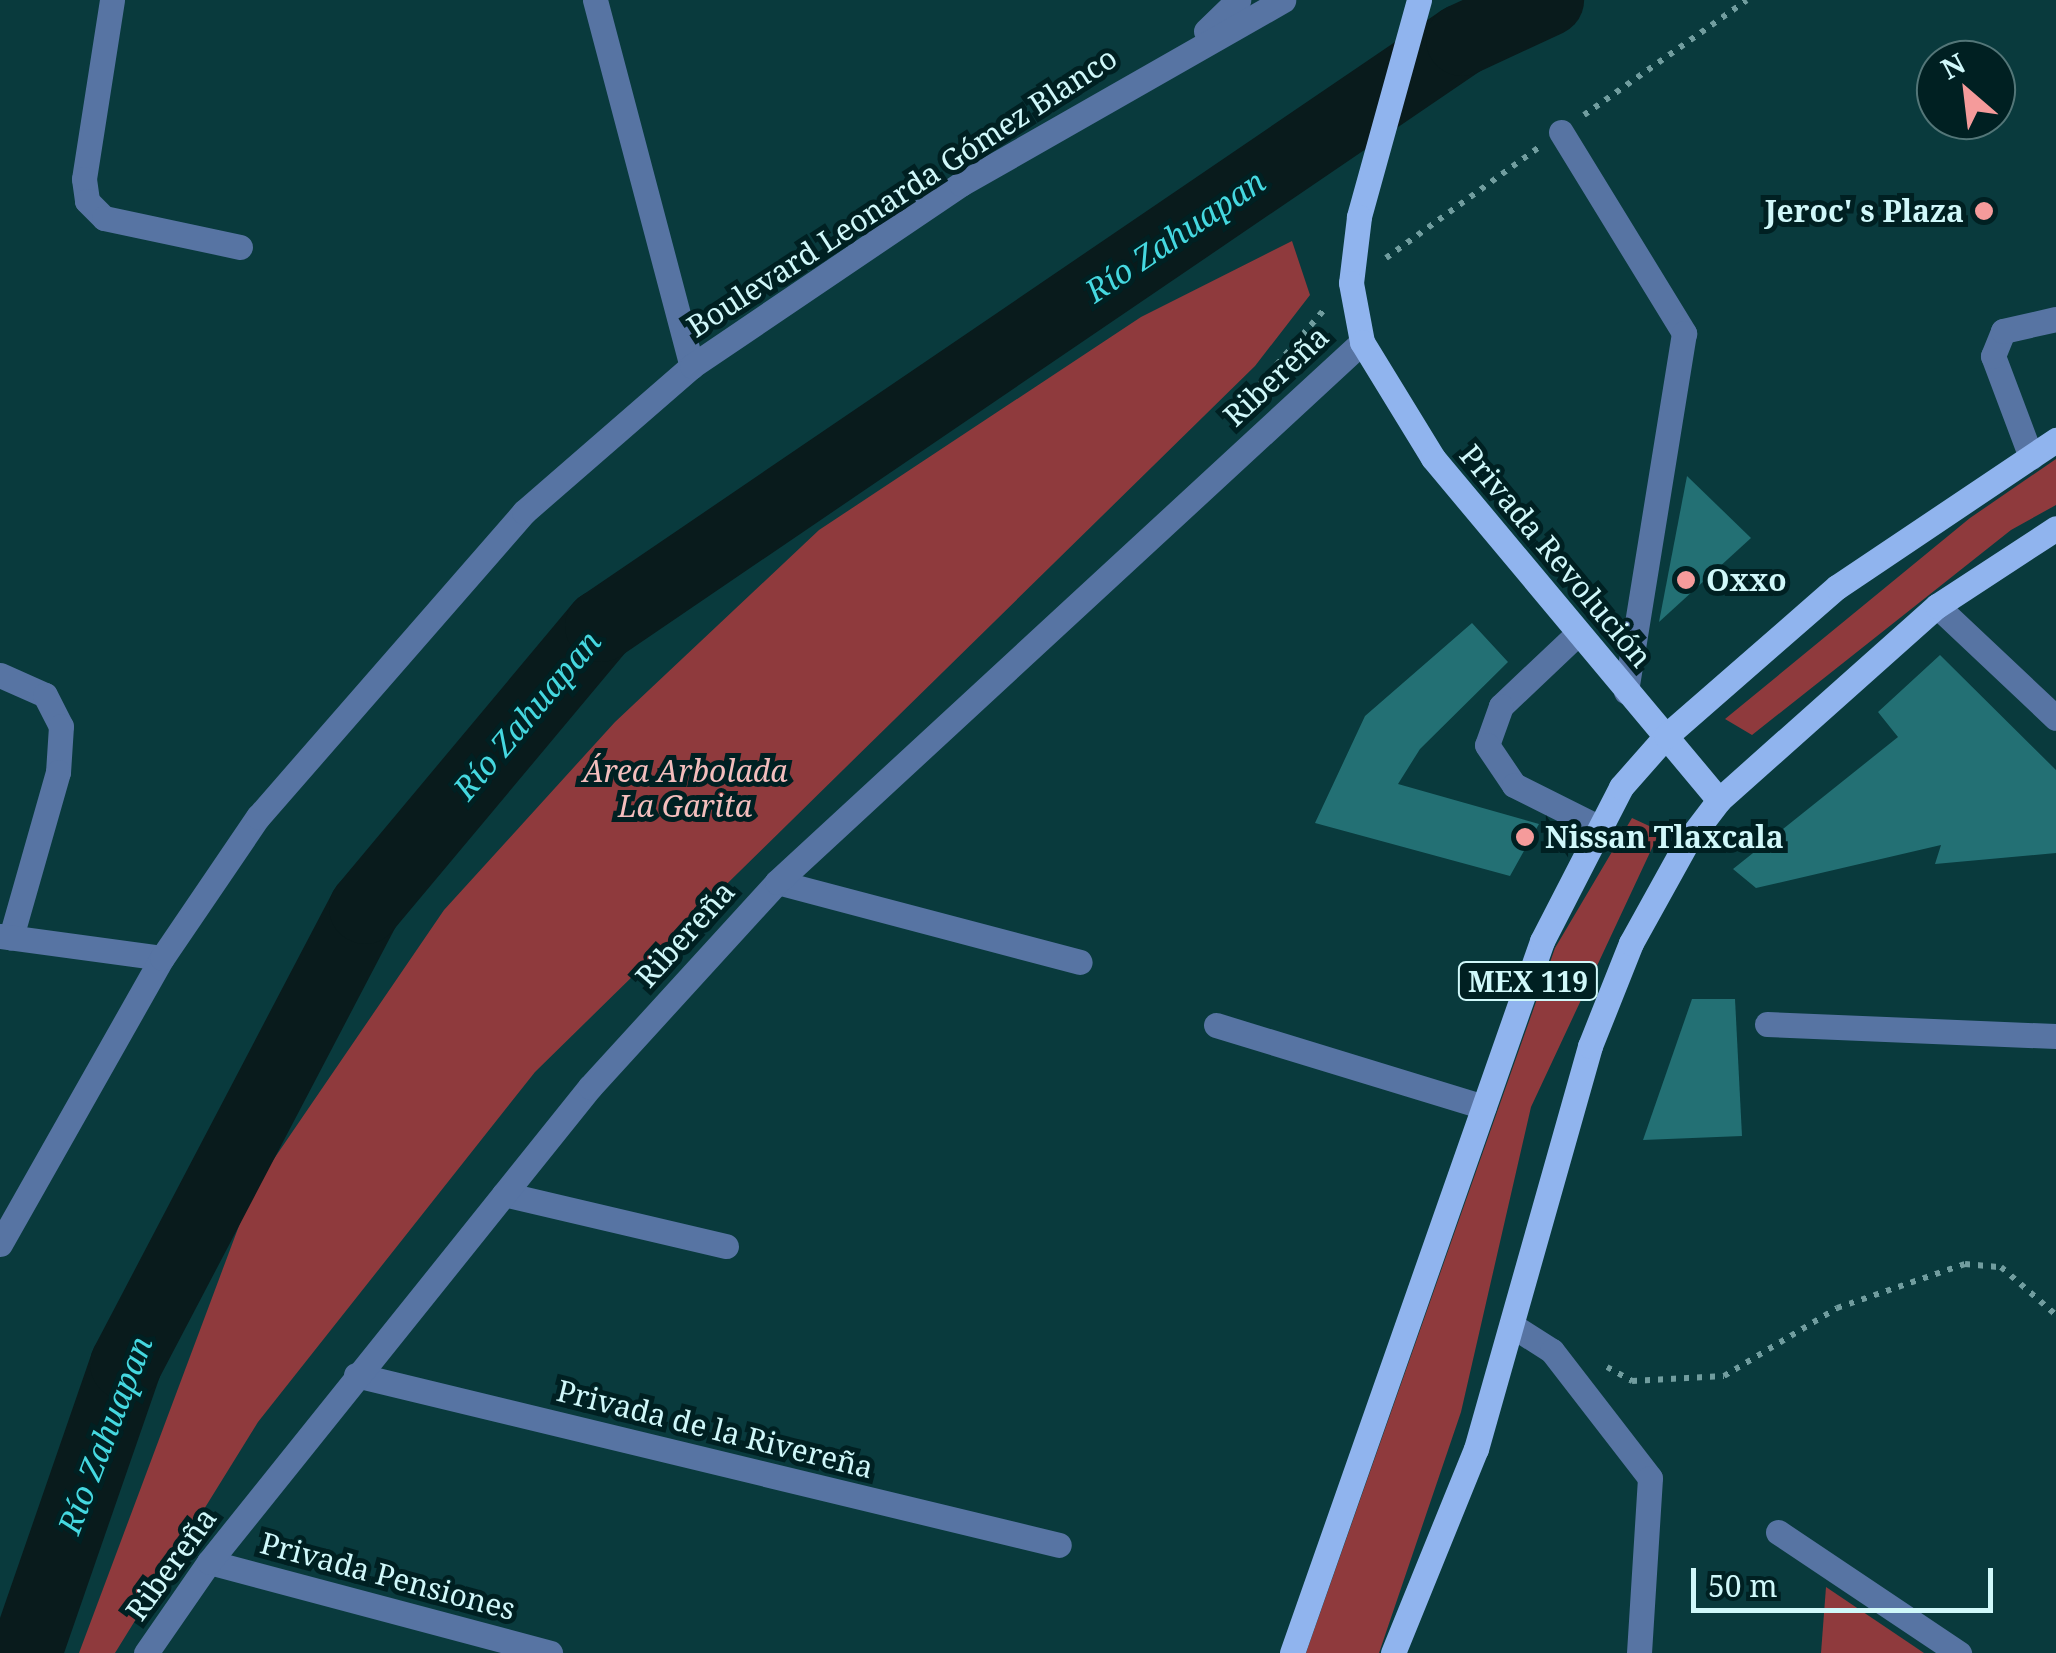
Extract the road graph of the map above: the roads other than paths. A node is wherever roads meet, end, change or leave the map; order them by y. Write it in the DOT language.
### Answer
graph roads {
  1 [pos="112,0"];
  2 [pos="594,0"];
  3 [pos="1238,0"];
  4 [pos="1283,0"];
  5 [pos="1419,0"];
  6 [pos="1188,49"];
  7 [pos="1560,132"];
  8 [pos="240,247"];
  9 [pos="2056,319"];
  10 [pos="1362,342"];
  11 [pos="692,366"];
  12 [pos="2056,440"];
  13 [pos="2030,456"];
  14 [pos="2056,528"];
  15 [pos="1937,606"];
  16 [pos="1575,636"];
  17 [pos="0,675"];
  18 [pos="1626,691"];
  19 [pos="2056,718"];
  20 [pos="1666,736"];
  21 [pos="1719,800"];
  22 [pos="1600,828"];
  23 [pos="777,882"];
  24 [pos="6,936"];
  25 [pos="162,958"];
  26 [pos="1080,962"];
  27 [pos="1767,1024"];
  28 [pos="1216,1025"];
  29 [pos="2056,1036"];
  30 [pos="1484,1107"];
  31 [pos="504,1194"];
  32 [pos="0,1244"];
  33 [pos="726,1246"];
  34 [pos="1513,1326"];
  35 [pos="356,1375"];
  36 [pos="1778,1532"];
  37 [pos="1059,1546"];
  38 [pos="209,1562"];
  39 [pos="146,1653"];
  40 [pos="550,1653"];
  41 [pos="1292,1653"];
  42 [pos="1393,1653"];
  43 [pos="1639,1653"];
  44 [pos="1959,1653"];
  1 -- 8 [label="street"];
  2 -- 11 [label="street"];
  3 -- 6 [label="street"];
  4 -- 6 [label="street"];
  5 -- 10 [label="main road"];
  6 -- 11 [label="street, Boulevard Leonarda Gómez Blanco"];
  7 -- 18 [label="street"];
  9 -- 13 [label="street"];
  10 -- 16 [label="main road, Privada Revolución"];
  10 -- 23 [label="street, Ribereña"];
  11 -- 25 [label="street, Boulevard Leonarda Gómez Blanco"];
  12 -- 13 [label="main road, MEX 119"];
  13 -- 20 [label="main road, MEX 119"];
  14 -- 15 [label="main road, MEX 119"];
  15 -- 19 [label="street"];
  15 -- 21 [label="main road, MEX 119"];
  16 -- 18 [label="main road, Privada Revolución"];
  16 -- 22 [label="street"];
  17 -- 24 [label="street"];
  18 -- 20 [label="main road, Privada Revolución"];
  20 -- 21 [label="main road, Privada Revolución"];
  20 -- 22 [label="main road, MEX 119"];
  21 -- 34 [label="main road, MEX 119"];
  22 -- 30 [label="main road, MEX 119"];
  23 -- 26 [label="street"];
  23 -- 31 [label="street, Ribereña"];
  24 -- 25 [label="street"];
  25 -- 32 [label="street, Boulevard Leonarda Gómez Blanco"];
  27 -- 29 [label="street"];
  28 -- 30 [label="street"];
  30 -- 41 [label="main road, MEX 119"];
  31 -- 33 [label="street"];
  31 -- 35 [label="street, Ribereña"];
  34 -- 42 [label="main road, MEX 119"];
  34 -- 43 [label="street"];
  35 -- 37 [label="street, Privada de la Rivereña"];
  35 -- 38 [label="street, Ribereña"];
  36 -- 44 [label="street"];
  38 -- 39 [label="street, Ribereña"];
  38 -- 40 [label="street, Privada Pensiones"];
}
